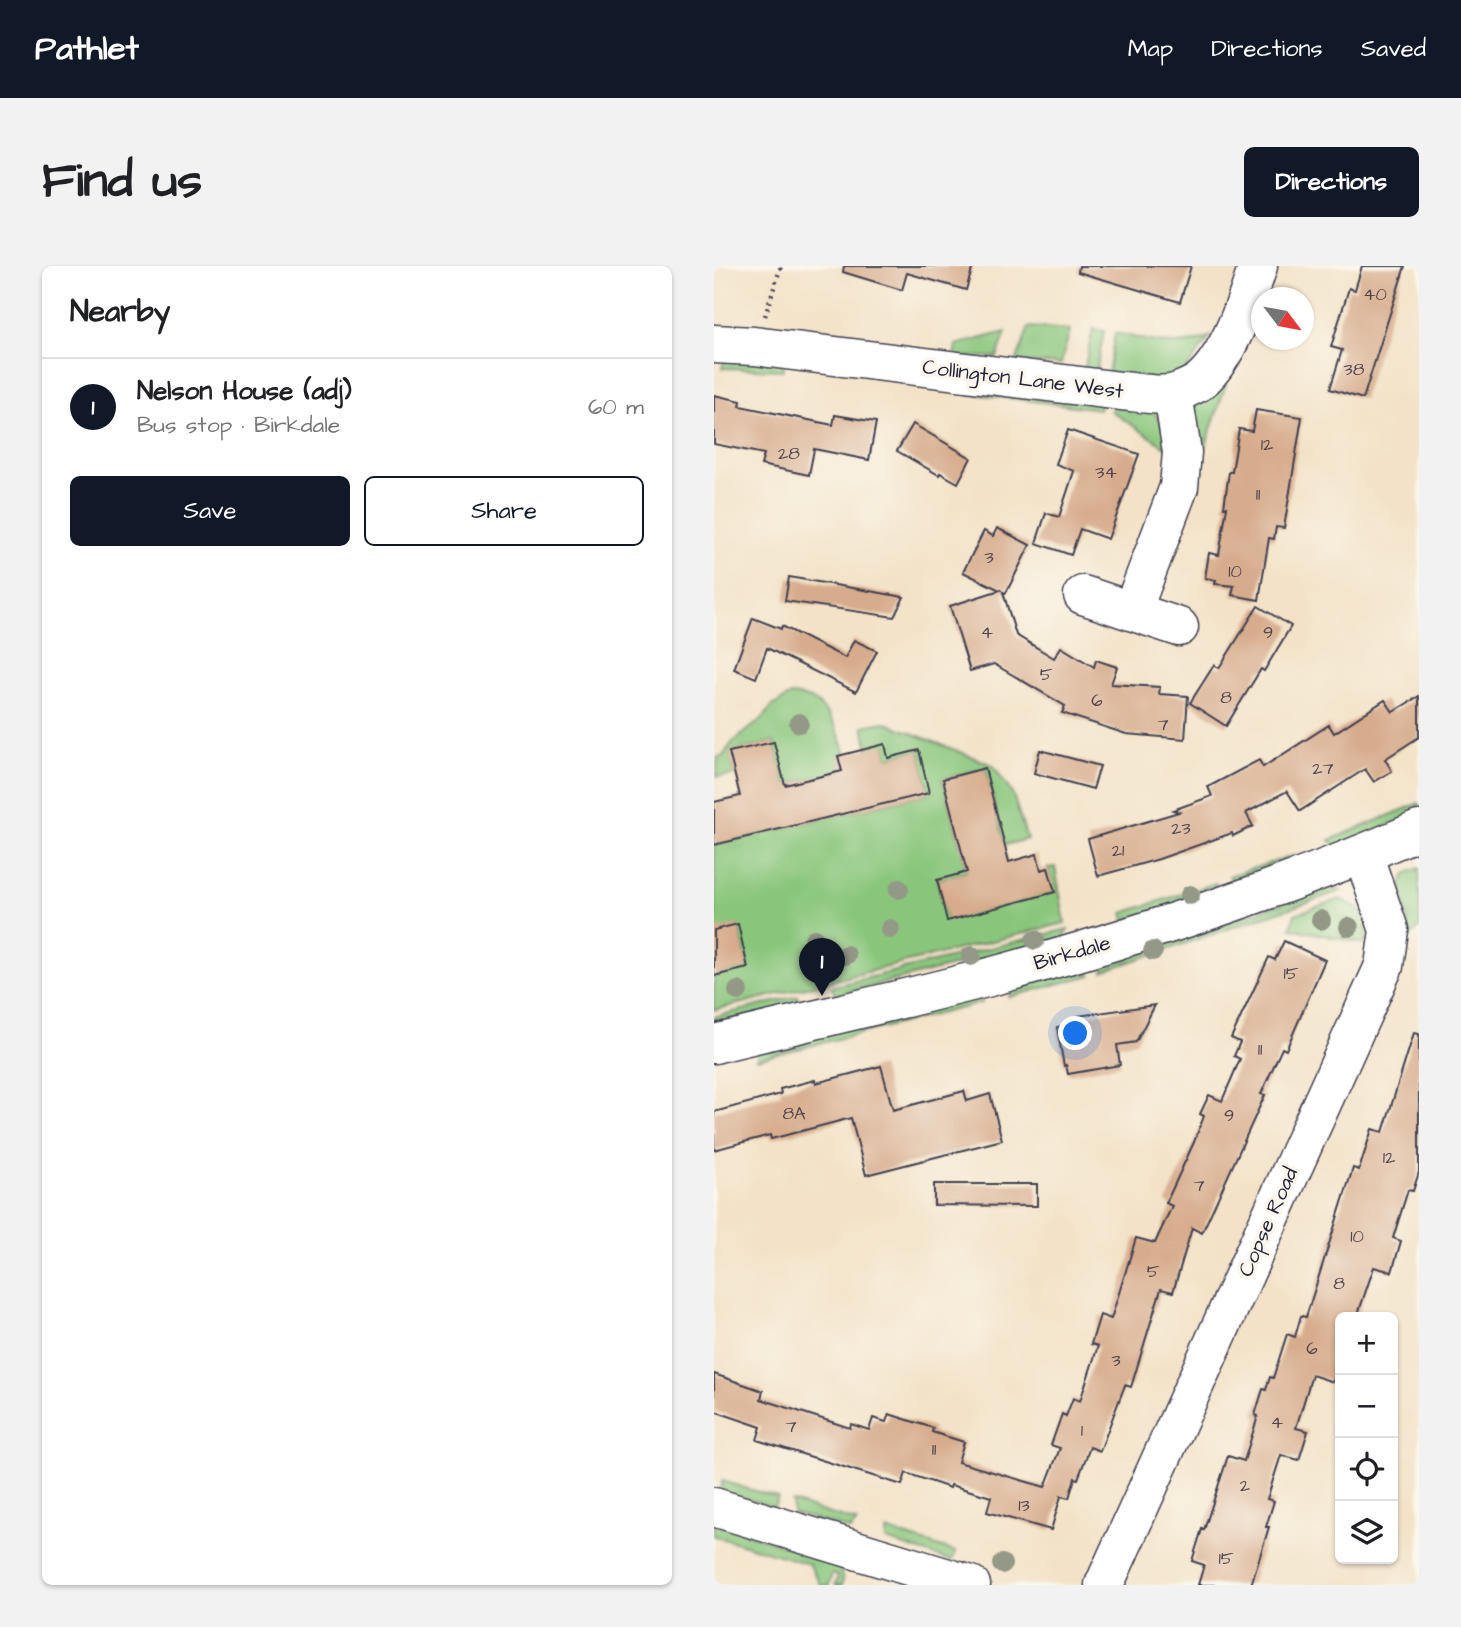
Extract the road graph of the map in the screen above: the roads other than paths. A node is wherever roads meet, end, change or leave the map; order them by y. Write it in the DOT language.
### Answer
graph roads {
  1 [pos="1258,266"];
  2 [pos="714,344"];
  3 [pos="1173,394"];
  4 [pos="1083,595"];
  5 [pos="1132,611"];
  6 [pos="1179,626"];
  7 [pos="1419,830"];
  8 [pos="1363,854"];
  9 [pos="714,1044"];
  10 [pos="714,1507"];
  11 [pos="860,1570"];
  12 [pos="971,1585"];
  13 [pos="1104,1585"];
  1 -- 3 [label="street"];
  2 -- 3 [label="street, Collington Lane West"];
  3 -- 5 [label="street"];
  4 -- 5 [label="street"];
  5 -- 6 [label="street"];
  7 -- 8 [label="street, Birkdale"];
  8 -- 9 [label="street, Birkdale"];
  8 -- 13 [label="street, Copse Road"];
  10 -- 11 [label="street"];
  11 -- 12 [label="street"];
}
